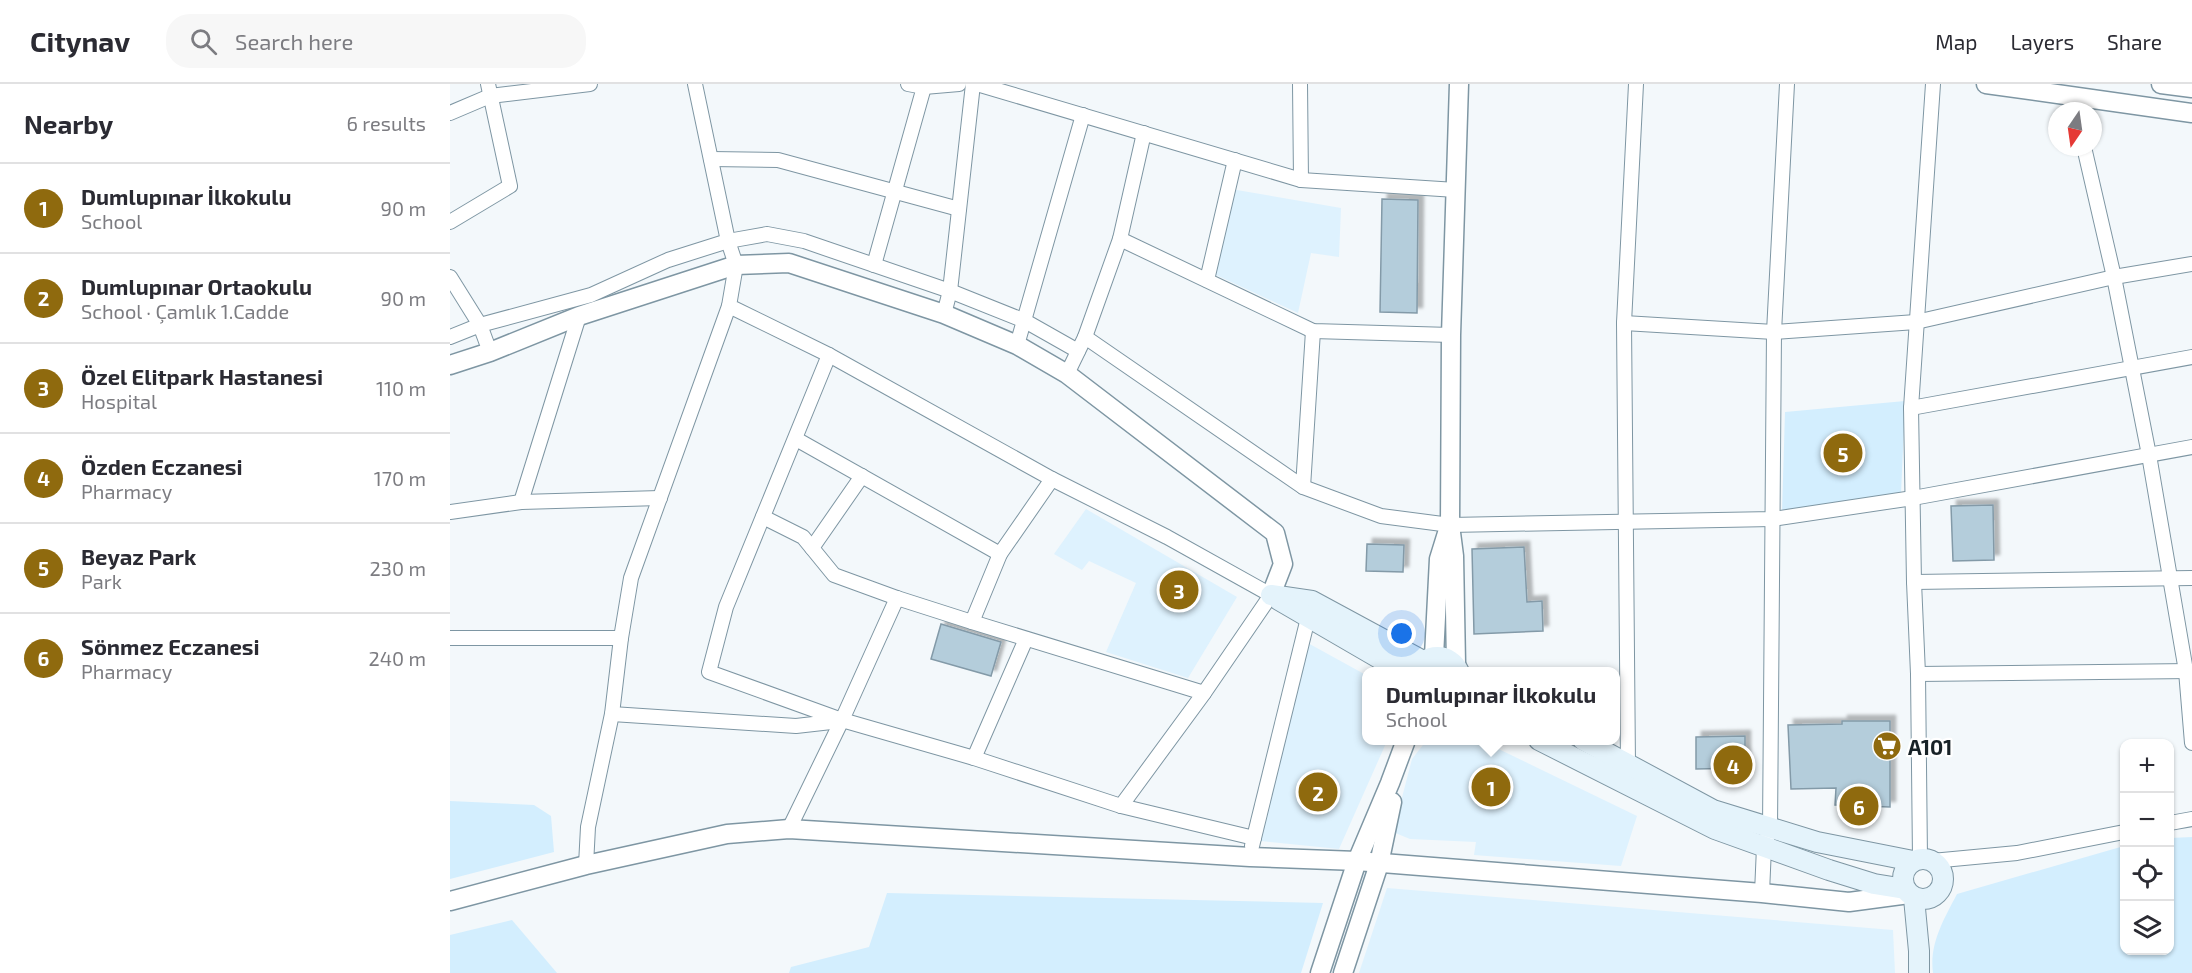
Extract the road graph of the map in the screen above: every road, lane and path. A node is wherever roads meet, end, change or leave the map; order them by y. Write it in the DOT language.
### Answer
graph roads {
  1 [pos="590,84"];
  2 [pos="695,84"];
  3 [pos="908,84"];
  4 [pos="959,84"];
  5 [pos="975,84"];
  6 [pos="1300,84"];
  7 [pos="1459,84"];
  8 [pos="1636,84"];
  9 [pos="1787,84"];
  10 [pos="1933,84"];
  11 [pos="1986,84"];
  12 [pos="2162,84"];
  13 [pos="924,87"];
  14 [pos="2192,88"];
  15 [pos="489,90"];
  16 [pos="2066,102"];
  17 [pos="2102,106"];
  18 [pos="450,113"];
  19 [pos="2192,113"];
  20 [pos="1083,115"];
  21 [pos="1144,133"];
  22 [pos="2086,156"];
  23 [pos="711,159"];
  24 [pos="1235,160"];
  25 [pos="1302,180"];
  26 [pos="1456,190"];
  27 [pos="894,192"];
  28 [pos="959,209"];
  29 [pos="450,222"];
  30 [pos="1120,239"];
  31 [pos="728,241"];
  32 [pos="874,264"];
  33 [pos="2192,264"];
  34 [pos="736,265"];
  35 [pos="450,277"];
  36 [pos="2114,277"];
  37 [pos="1207,280"];
  38 [pos="951,291"];
  39 [pos="729,306"];
  40 [pos="944,314"];
  41 [pos="579,316"];
  42 [pos="1025,321"];
  43 [pos="1916,322"];
  44 [pos="1624,323"];
  45 [pos="480,325"];
  46 [pos="1313,332"];
  47 [pos="1774,332"];
  48 [pos="1451,335"];
  49 [pos="450,337"];
  50 [pos="1085,337"];
  51 [pos="1017,345"];
  52 [pos="1078,351"];
  53 [pos="490,352"];
  54 [pos="830,355"];
  55 [pos="2192,357"];
  56 [pos="450,365"];
  57 [pos="2132,369"];
  58 [pos="1067,374"];
  59 [pos="1911,408"];
  60 [pos="796,440"];
  61 [pos="2192,447"];
  62 [pos="2149,455"];
  63 [pos="862,476"];
  64 [pos="1052,479"];
  65 [pos="1304,487"];
  66 [pos="660,498"];
  67 [pos="1912,498"];
  68 [pos="521,502"];
  69 [pos="450,512"];
  70 [pos="763,517"];
  71 [pos="1773,519"];
  72 [pos="1627,522"];
  73 [pos="1450,525"];
  74 [pos="812,548"];
  75 [pos="1000,554"];
  76 [pos="2192,578"];
  77 [pos="2170,579"];
  78 [pos="1914,582"];
  79 [pos="1271,595"];
  80 [pos="897,598"];
  81 [pos="1308,618"];
  82 [pos="972,622"];
  83 [pos="450,638"];
  84 [pos="621,638"];
  85 [pos="1026,639"];
  86 [pos="1425,663"];
  87 [pos="1394,667"];
  88 [pos="1457,667"];
  89 [pos="1458,667"];
  90 [pos="2189,671"];
  91 [pos="1918,674"];
  92 [pos="1204,693"];
  93 [pos="612,714"];
  94 [pos="842,720"];
  95 [pos="2192,743"];
  96 [pos="1404,745"];
  97 [pos="1415,745"];
  98 [pos="1547,745"];
  99 [pos="1590,745"];
  100 [pos="974,758"];
  101 [pos="1628,765"];
  102 [pos="1121,807"];
  103 [pos="2192,819"];
  104 [pos="2174,822"];
  105 [pos="789,829"];
  106 [pos="2120,833"];
  107 [pos="1254,838"];
  108 [pos="1767,838"];
  109 [pos="1250,857"];
  110 [pos="1922,860"];
  111 [pos="1357,861"];
  112 [pos="1379,864"];
  113 [pos="586,865"];
  114 [pos="1762,893"];
  115 [pos="1915,895"];
  116 [pos="450,901"];
  117 [pos="1320,973"];
  118 [pos="1343,973"];
  119 [pos="1919,973"];
  1 -- 15 [label="street"];
  2 -- 23 [label="street"];
  3 -- 13 [label="street"];
  4 -- 13 [label="street"];
  5 -- 20 [label="street"];
  5 -- 28 [label="street"];
  6 -- 25 [label="street"];
  7 -- 26 [label="street"];
  8 -- 44 [label="street"];
  9 -- 47 [label="street"];
  10 -- 43 [label="street"];
  11 -- 16 [label="street"];
  12 -- 14 [label="street"];
  13 -- 27 [label="street"];
  15 -- 18 [label="street"];
  15 -- 29 [label="street"];
  17 -- 19 [label="street"];
  20 -- 21 [label="street"];
  20 -- 42 [label="street"];
  21 -- 24 [label="street"];
  21 -- 30 [label="street"];
  22 -- 36 [label="street"];
  23 -- 27 [label="street"];
  23 -- 31 [label="street"];
  24 -- 25 [label="street"];
  24 -- 37 [label="street"];
  25 -- 26 [label="street"];
  26 -- 48 [label="street"];
  27 -- 28 [label="street"];
  27 -- 32 [label="street"];
  28 -- 38 [label="street"];
  30 -- 37 [label="street"];
  30 -- 50 [label="street"];
  31 -- 32 [label="street"];
  31 -- 34 [label="street"];
  31 -- 45 [label="street"];
  32 -- 38 [label="street"];
  33 -- 36 [label="street"];
  34 -- 39 [label="street"];
  34 -- 40 [label="street"];
  34 -- 41 [label="street"];
  35 -- 45 [label="street"];
  36 -- 43 [label="street"];
  36 -- 57 [label="street"];
  37 -- 46 [label="street"];
  38 -- 40 [label="street"];
  38 -- 42 [label="street"];
  39 -- 54 [label="street"];
  39 -- 66 [label="street"];
  40 -- 51 [label="street"];
  41 -- 53 [label="street"];
  41 -- 68 [label="street"];
  42 -- 51 [label="street"];
  42 -- 52 [label="street"];
  43 -- 47 [label="street"];
  43 -- 59 [label="street"];
  44 -- 47 [label="street"];
  44 -- 72 [label="street"];
  45 -- 49 [label="street"];
  45 -- 53 [label="street"];
  46 -- 48 [label="street"];
  46 -- 65 [label="street"];
  47 -- 71 [label="street"];
  48 -- 73 [label="street"];
  50 -- 52 [label="street"];
  50 -- 65 [label="street"];
  51 -- 58 [label="street"];
  52 -- 58 [label="street"];
  53 -- 56 [label="street"];
  54 -- 60 [label="street"];
  54 -- 64 [label="street"];
  55 -- 57 [label="street"];
  57 -- 59 [label="street"];
  57 -- 62 [label="street"];
  58 -- 79 [label="street"];
  59 -- 67 [label="street"];
  60 -- 63 [label="street"];
  60 -- 70 [label="street"];
  61 -- 62 [label="street"];
  62 -- 67 [label="street"];
  62 -- 77 [label="street"];
  63 -- 74 [label="street"];
  63 -- 75 [label="street"];
  64 -- 75 [label="street"];
  64 -- 79 [label="street"];
  65 -- 73 [label="street"];
  66 -- 68 [label="street"];
  66 -- 84 [label="street"];
  67 -- 71 [label="street"];
  67 -- 78 [label="street"];
  68 -- 69 [label="street"];
  70 -- 74 [label="street"];
  70 -- 94 [label="street"];
  71 -- 72 [label="street"];
  71 -- 108 [label="street"];
  72 -- 73 [label="street"];
  72 -- 101 [label="street"];
  73 -- 86 [label="street"];
  73 -- 89 [label="street"];
  74 -- 80 [label="street"];
  75 -- 82 [label="street"];
  76 -- 77 [label="street"];
  77 -- 78 [label="street"];
  77 -- 90 [label="street"];
  78 -- 91 [label="street"];
  79 -- 81 [label="main road"];
  79 -- 86 [label="main road"];
  79 -- 92 [label="street"];
  80 -- 82 [label="street"];
  80 -- 94 [label="street"];
  81 -- 87 [label="main road"];
  81 -- 107 [label="street"];
  82 -- 85 [label="street"];
  83 -- 84 [label="street"];
  84 -- 93 [label="street"];
  85 -- 92 [label="street"];
  85 -- 100 [label="street"];
  86 -- 88 [label="main road"];
  90 -- 91 [label="street"];
  90 -- 95 [label="street"];
  91 -- 110 [label="street"];
  92 -- 102 [label="street"];
  93 -- 94 [label="street"];
  93 -- 113 [label="street"];
  94 -- 100 [label="street"];
  94 -- 105 [label="street"];
  96 -- 111 [label="street"];
  97 -- 112 [label="street"];
  98 -- 108 [label="main road"];
  99 -- 101 [label="main road"];
  100 -- 102 [label="street"];
  101 -- 108 [label="main road"];
  102 -- 107 [label="street"];
  103 -- 104 [label="street"];
  105 -- 109 [label="street"];
  105 -- 113 [label="street"];
  106 -- 110 [label="street"];
  107 -- 109 [label="street"];
  108 -- 110 [label="main road"];
  108 -- 114 [label="street"];
  108 -- 115 [label="main road"];
  109 -- 111 [label="street"];
  110 -- 115 [label="main road"];
  110 -- 115 [label="main road"];
  111 -- 112 [label="street"];
  111 -- 117 [label="street"];
  112 -- 114 [label="street"];
  112 -- 118 [label="street"];
  113 -- 116 [label="street"];
  114 -- 115 [label="street"];
  115 -- 119 [label="main road"];
}
